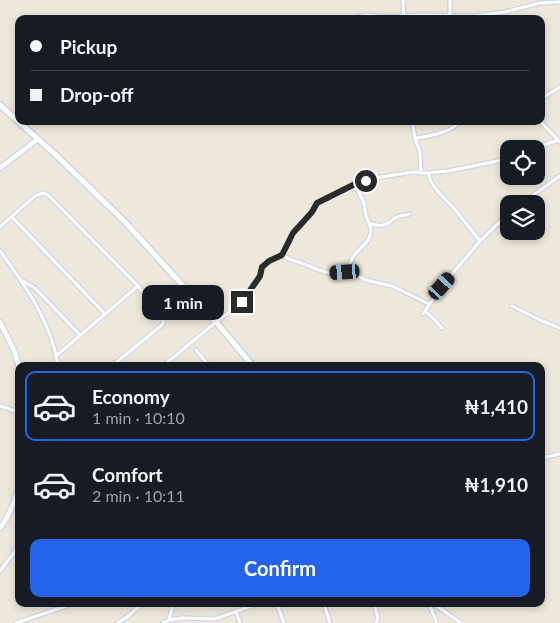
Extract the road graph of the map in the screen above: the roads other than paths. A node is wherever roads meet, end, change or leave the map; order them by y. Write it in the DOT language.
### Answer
graph roads {
  1 [pos="403,0"];
  2 [pos="450,0"];
  3 [pos="553,1"];
  4 [pos="560,2"];
  5 [pos="404,15"];
  6 [pos="450,15"];
  7 [pos="488,15"];
  8 [pos="560,87"];
  9 [pos="545,96"];
  10 [pos="0,105"];
  11 [pos="15,118"];
  12 [pos="22,125"];
  13 [pos="413,125"];
  14 [pos="457,125"];
  15 [pos="544,125"];
  16 [pos="415,138"];
  17 [pos="38,139"];
  18 [pos="559,141"];
  19 [pos="545,145"];
  20 [pos="500,160"];
  21 [pos="0,168"];
  22 [pos="421,173"];
  23 [pos="428,173"];
  24 [pos="560,176"];
  25 [pos="355,184"];
  26 [pos="534,195"];
  27 [pos="409,214"];
  28 [pos="12,217"];
  29 [pos="369,222"];
  30 [pos="500,222"];
  31 [pos="0,227"];
  32 [pos="480,241"];
  33 [pos="0,251"];
  34 [pos="282,255"];
  35 [pos="349,270"];
  36 [pos="21,280"];
  37 [pos="138,286"];
  38 [pos="429,304"];
  39 [pos="512,306"];
  40 [pos="106,314"];
  41 [pos="0,322"];
  42 [pos="216,322"];
  43 [pos="442,328"];
  44 [pos="560,328"];
  45 [pos="80,335"];
  46 [pos="196,350"];
  47 [pos="56,356"];
  48 [pos="18,362"];
  49 [pos="57,362"];
  50 [pos="117,362"];
  51 [pos="169,362"];
  52 [pos="206,362"];
  53 [pos="250,362"];
  54 [pos="0,406"];
  55 [pos="15,411"];
  56 [pos="560,454"];
  57 [pos="545,457"];
  58 [pos="15,501"];
  59 [pos="0,528"];
  60 [pos="15,552"];
  61 [pos="0,571"];
  62 [pos="62,607"];
  63 [pos="139,607"];
  64 [pos="171,607"];
  65 [pos="249,607"];
  66 [pos="278,607"];
  67 [pos="325,607"];
  68 [pos="375,607"];
  69 [pos="430,607"];
  70 [pos="438,607"];
  71 [pos="236,612"];
  72 [pos="196,618"];
  73 [pos="168,620"];
  74 [pos="16,623"];
  75 [pos="118,623"];
  76 [pos="163,623"];
  77 [pos="198,623"];
  78 [pos="240,623"];
  79 [pos="284,623"];
  80 [pos="330,623"];
  81 [pos="376,623"];
  82 [pos="437,623"];
  83 [pos="461,623"];
  1 -- 5 [label="street"];
  2 -- 6 [label="street"];
  3 -- 4 [label="street"];
  3 -- 7 [label="street"];
  8 -- 9 [label="street"];
  10 -- 11 [label="main road"];
  12 -- 17 [label="main road"];
  13 -- 16 [label="street"];
  14 -- 16 [label="street"];
  15 -- 18 [label="street"];
  16 -- 22 [label="street"];
  17 -- 21 [label="street"];
  17 -- 42 [label="main road"];
  18 -- 19 [label="street"];
  20 -- 23 [label="street"];
  22 -- 23 [label="street"];
  22 -- 25 [label="street"];
  23 -- 32 [label="street"];
  24 -- 26 [label="street"];
  25 -- 29 [label="street"];
  25 -- 34 [label="street"];
  27 -- 29 [label="street"];
  28 -- 31 [label="street"];
  28 -- 37 [label="street"];
  28 -- 40 [label="street"];
  29 -- 35 [label="street"];
  30 -- 32 [label="street"];
  32 -- 38 [label="street"];
  33 -- 36 [label="street"];
  34 -- 35 [label="street"];
  34 -- 42 [label="street"];
  35 -- 38 [label="street"];
  36 -- 45 [label="street"];
  36 -- 47 [label="street"];
  37 -- 40 [label="street"];
  37 -- 50 [label="street"];
  38 -- 43 [label="street"];
  39 -- 44 [label="street"];
  40 -- 45 [label="street"];
  41 -- 48 [label="street"];
  42 -- 51 [label="street"];
  42 -- 53 [label="main road"];
  45 -- 47 [label="street"];
  46 -- 52 [label="street"];
  47 -- 49 [label="street"];
  54 -- 55 [label="street"];
  56 -- 57 [label="street"];
  58 -- 59 [label="street"];
  60 -- 61 [label="street"];
  62 -- 74 [label="street"];
  63 -- 75 [label="street"];
  64 -- 73 [label="street"];
  65 -- 71 [label="street"];
  66 -- 79 [label="street"];
  67 -- 80 [label="street"];
  68 -- 81 [label="street"];
  69 -- 82 [label="street"];
  70 -- 83 [label="street"];
  71 -- 72 [label="street"];
  71 -- 78 [label="street"];
  72 -- 73 [label="street"];
  72 -- 77 [label="street"];
  73 -- 76 [label="street"];
}
